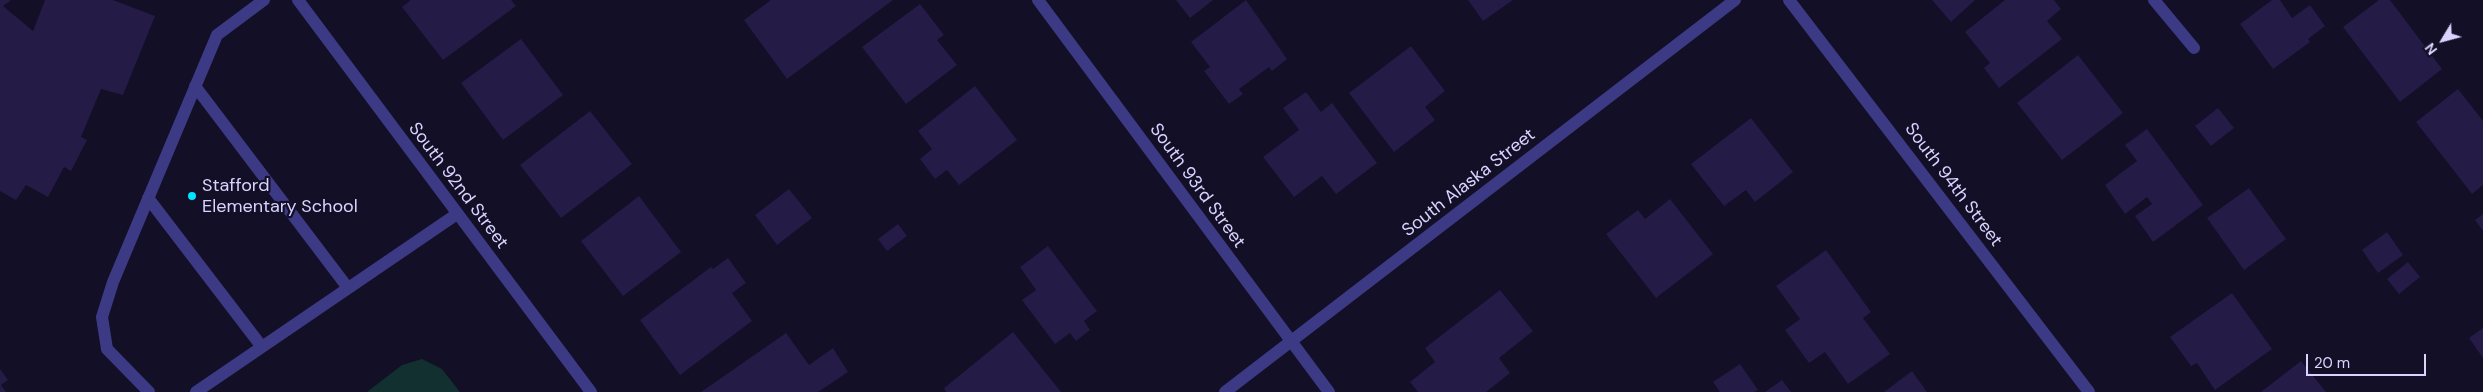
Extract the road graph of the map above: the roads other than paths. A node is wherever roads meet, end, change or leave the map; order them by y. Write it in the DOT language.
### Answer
graph roads {
  1 [pos="264,0"];
  2 [pos="298,0"];
  3 [pos="1038,0"];
  4 [pos="1735,0"];
  5 [pos="1789,0"];
  6 [pos="2154,0"];
  7 [pos="2194,48"];
  8 [pos="195,86"];
  9 [pos="148,198"];
  10 [pos="457,214"];
  11 [pos="348,288"];
  12 [pos="1291,342"];
  13 [pos="262,347"];
  14 [pos="149,392"];
  15 [pos="196,392"];
  16 [pos="591,392"];
  17 [pos="1225,392"];
  18 [pos="1329,392"];
  19 [pos="2089,392"];
  1 -- 8 [label="street"];
  2 -- 10 [label="street, South 92nd Street"];
  3 -- 12 [label="street, South 93rd Street"];
  4 -- 12 [label="street, South Alaska Street"];
  5 -- 19 [label="street, South 94th Street"];
  6 -- 7 [label="street"];
  8 -- 9 [label="street"];
  8 -- 11 [label="street"];
  9 -- 13 [label="street"];
  9 -- 14 [label="street"];
  10 -- 11 [label="street"];
  10 -- 16 [label="street, South 92nd Street"];
  11 -- 13 [label="street"];
  12 -- 17 [label="street, South Alaska Street"];
  12 -- 18 [label="street, South 93rd Street"];
  13 -- 15 [label="street"];
}
